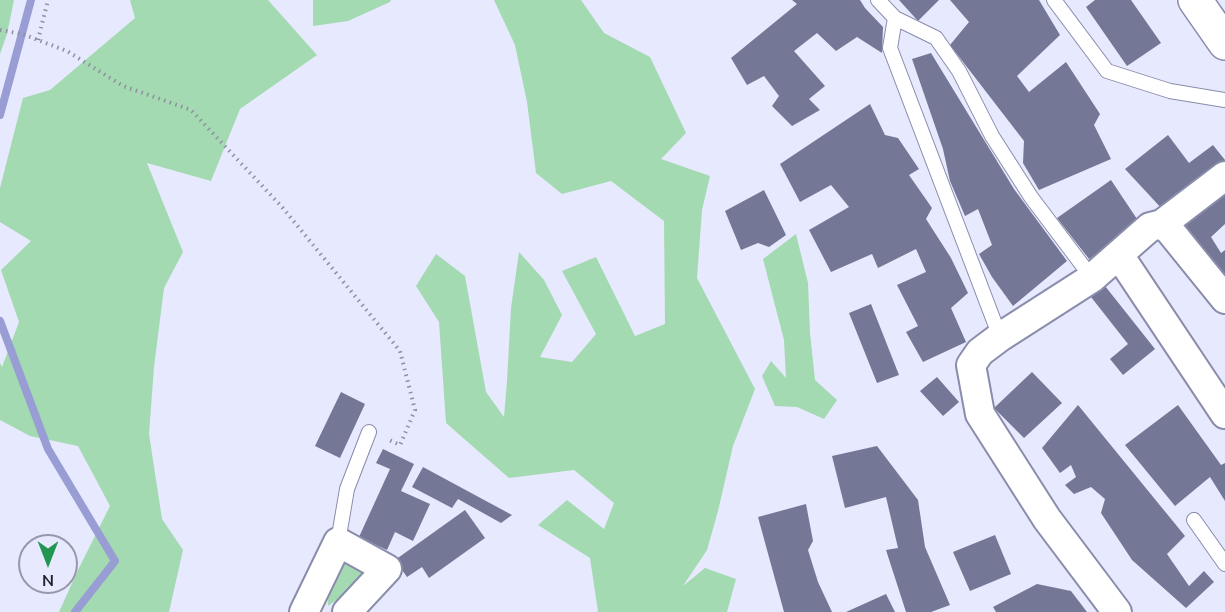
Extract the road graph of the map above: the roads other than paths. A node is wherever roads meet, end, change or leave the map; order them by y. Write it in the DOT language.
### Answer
graph roads {
  1 [pos="878,0"];
  2 [pos="1054,0"];
  3 [pos="1195,0"];
  4 [pos="895,18"];
  5 [pos="1225,43"];
  6 [pos="1225,100"];
  7 [pos="1225,176"];
  8 [pos="1162,224"];
  9 [pos="1119,255"];
  10 [pos="1092,278"];
  11 [pos="1225,300"];
  12 [pos="1000,337"];
  13 [pos="1225,414"];
  14 [pos="369,432"];
  15 [pos="1194,520"];
  16 [pos="338,542"];
  17 [pos="1225,564"];
  18 [pos="304,612"];
  19 [pos="347,612"];
  20 [pos="1117,612"];
  1 -- 4 [label="lane"];
  2 -- 6 [label="lane"];
  3 -- 5 [label="main road"];
  4 -- 10 [label="lane"];
  4 -- 12 [label="lane"];
  7 -- 8 [label="street"];
  8 -- 9 [label="street"];
  8 -- 11 [label="street"];
  9 -- 10 [label="street"];
  9 -- 13 [label="street"];
  10 -- 12 [label="street"];
  12 -- 20 [label="street"];
  14 -- 16 [label="lane"];
  15 -- 17 [label="lane"];
  16 -- 18 [label="street"];
  16 -- 19 [label="street"];
}
